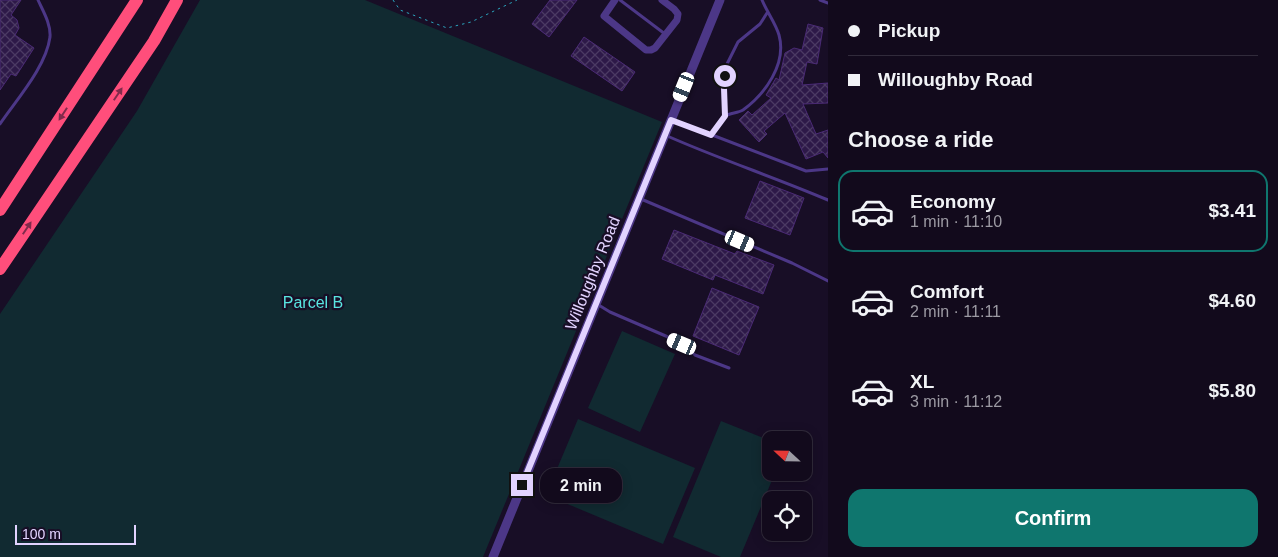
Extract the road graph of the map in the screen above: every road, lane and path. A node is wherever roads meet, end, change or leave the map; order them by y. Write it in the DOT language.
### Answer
graph roads {
  1 [pos="38,0"];
  2 [pos="137,0"];
  3 [pos="177,0"];
  4 [pos="393,0"];
  5 [pos="517,0"];
  6 [pos="615,0"];
  7 [pos="620,0"];
  8 [pos="662,0"];
  9 [pos="720,0"];
  10 [pos="762,0"];
  11 [pos="820,0"];
  12 [pos="828,3"];
  13 [pos="767,13"];
  14 [pos="666,34"];
  15 [pos="725,116"];
  16 [pos="671,120"];
  17 [pos="0,124"];
  18 [pos="665,135"];
  19 [pos="711,135"];
  20 [pos="828,169"];
  21 [pos="639,199"];
  22 [pos="828,200"];
  23 [pos="0,210"];
  24 [pos="0,269"];
  25 [pos="828,280"];
  26 [pos="596,304"];
  27 [pos="728,368"];
  28 [pos="493,557"];
  1 -- 17 [label="lane"];
  2 -- 23 [label="highway, one-way"];
  24 -- 3 [label="highway, one-way"];
  4 -- 5 [label="path"];
  6 -- 14 [label="street"];
  7 -- 14 [label="lane"];
  8 -- 14 [label="street"];
  9 -- 16 [label="street, Willoughby Road"];
  10 -- 13 [label="lane"];
  11 -- 12 [label="lane"];
  13 -- 15 [label="lane"];
  13 -- 15 [label="lane"];
  15 -- 19 [label="lane"];
  16 -- 18 [label="street, Willoughby Road"];
  16 -- 19 [label="lane"];
  18 -- 21 [label="street, Willoughby Road"];
  18 -- 22 [label="lane"];
  19 -- 20 [label="lane"];
  21 -- 25 [label="lane"];
  21 -- 26 [label="street, Willoughby Road"];
  26 -- 27 [label="lane"];
  26 -- 28 [label="street, Willoughby Road"];
}
